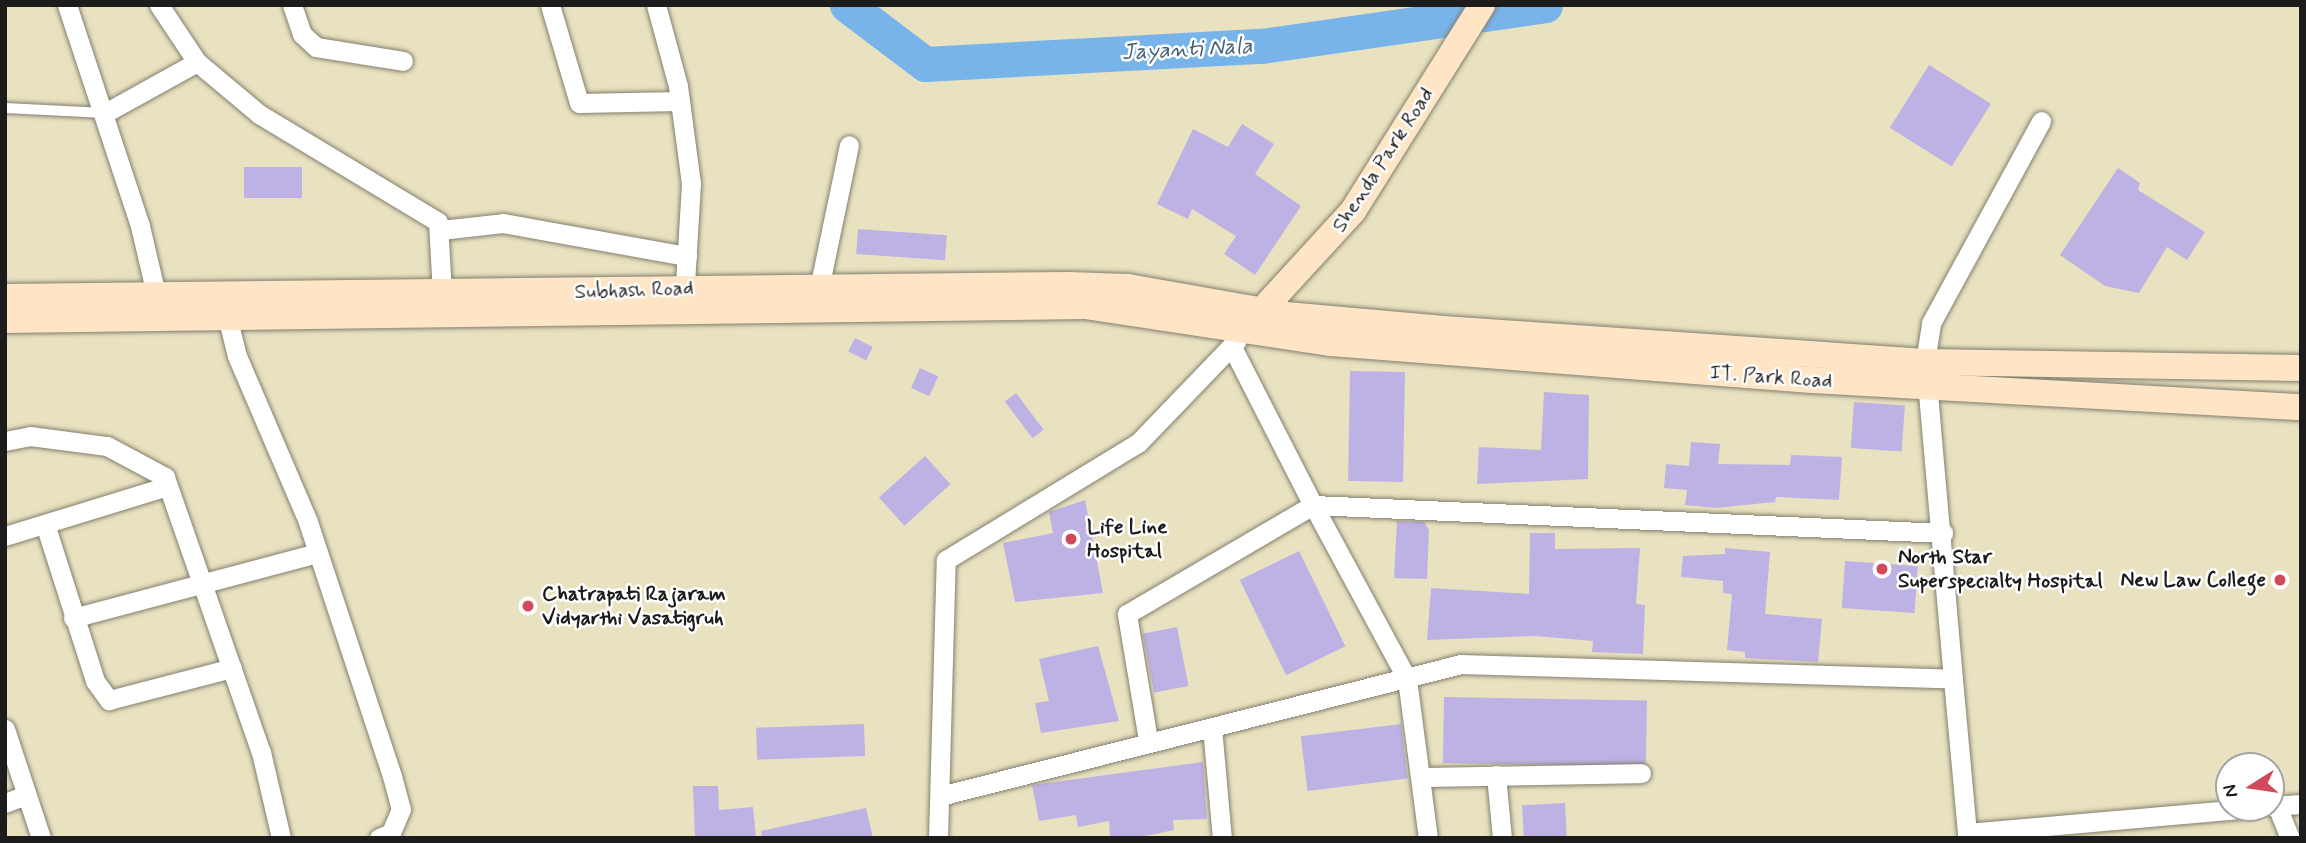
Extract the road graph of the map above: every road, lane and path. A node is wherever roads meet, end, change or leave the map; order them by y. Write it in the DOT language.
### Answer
graph roads {
  1 [pos="67,5"];
  2 [pos="159,5"];
  3 [pos="292,5"];
  4 [pos="551,5"];
  5 [pos="656,5"];
  6 [pos="1482,5"];
  7 [pos="403,61"];
  8 [pos="197,62"];
  9 [pos="680,101"];
  10 [pos="5,108"];
  11 [pos="105,113"];
  12 [pos="2041,121"];
  13 [pos="849,145"];
  14 [pos="442,229"];
  15 [pos="687,256"];
  16 [pos="817,296"];
  17 [pos="5,297"];
  18 [pos="684,300"];
  19 [pos="427,301"];
  20 [pos="159,308"];
  21 [pos="1262,310"];
  22 [pos="5,320"];
  23 [pos="228,320"];
  24 [pos="1237,341"];
  25 [pos="2301,368"];
  26 [pos="1926,374"];
  27 [pos="2301,407"];
  28 [pos="5,441"];
  29 [pos="168,486"];
  30 [pos="1312,505"];
  31 [pos="45,524"];
  32 [pos="1943,533"];
  33 [pos="5,536"];
  34 [pos="318,553"];
  35 [pos="201,585"];
  36 [pos="73,618"];
  37 [pos="232,668"];
  38 [pos="1407,679"];
  39 [pos="1953,679"];
  40 [pos="1212,727"];
  41 [pos="5,729"];
  42 [pos="1148,740"];
  43 [pos="1641,773"];
  44 [pos="1496,775"];
  45 [pos="1421,777"];
  46 [pos="26,795"];
  47 [pos="944,795"];
  48 [pos="5,803"];
  49 [pos="2215,812"];
  50 [pos="2282,822"];
  51 [pos="1967,836"];
  52 [pos="41,838"];
  53 [pos="281,838"];
  54 [pos="379,838"];
  55 [pos="938,838"];
  56 [pos="1222,838"];
  57 [pos="1428,838"];
  58 [pos="1502,838"];
  59 [pos="2290,838"];
  1 -- 11 [label="street"];
  2 -- 8 [label="street"];
  3 -- 7 [label="street"];
  4 -- 9 [label="street"];
  5 -- 9 [label="street"];
  6 -- 21 [label="main road, Shenda Park Road"];
  8 -- 11 [label="street"];
  8 -- 14 [label="street"];
  9 -- 15 [label="street"];
  10 -- 11 [label="lane"];
  11 -- 20 [label="street"];
  12 -- 26 [label="street"];
  13 -- 16 [label="street"];
  14 -- 15 [label="street"];
  14 -- 19 [label="street"];
  15 -- 18 [label="street"];
  16 -- 18 [label="main road, Subhash Road"];
  16 -- 21 [label="main road, Subhash Road"];
  16 -- 24 [label="main road, Subhash Road"];
  17 -- 20 [label="main road, Subhash Road"];
  18 -- 19 [label="main road, Subhash Road"];
  19 -- 20 [label="main road, Subhash Road"];
  19 -- 23 [label="main road, Subhash Road"];
  20 -- 22 [label="main road, Subhash Road"];
  20 -- 23 [label="main road, Subhash Road"];
  21 -- 24 [label="main road, Shenda Park Road"];
  21 -- 26 [label="main road, IT. Park Road"];
  23 -- 34 [label="street"];
  24 -- 26 [label="main road, IT. Park Road"];
  24 -- 30 [label="street"];
  24 -- 47 [label="street"];
  25 -- 26 [label="main road, IT. Park Road"];
  26 -- 27 [label="main road, IT. Park Road"];
  26 -- 32 [label="street"];
  28 -- 29 [label="street"];
  29 -- 31 [label="street"];
  29 -- 35 [label="street"];
  30 -- 32 [label="street"];
  30 -- 38 [label="street"];
  30 -- 42 [label="street"];
  31 -- 33 [label="street"];
  31 -- 36 [label="street"];
  32 -- 39 [label="street"];
  34 -- 35 [label="street"];
  34 -- 54 [label="street"];
  35 -- 36 [label="street"];
  35 -- 37 [label="street"];
  36 -- 37 [label="street"];
  37 -- 53 [label="street"];
  38 -- 39 [label="street"];
  38 -- 40 [label="street"];
  38 -- 45 [label="street"];
  39 -- 51 [label="street"];
  40 -- 42 [label="street"];
  40 -- 56 [label="street"];
  41 -- 46 [label="street"];
  42 -- 47 [label="street"];
  43 -- 44 [label="street"];
  44 -- 45 [label="street"];
  44 -- 58 [label="street"];
  45 -- 57 [label="street"];
  46 -- 48 [label="street"];
  46 -- 52 [label="street"];
  47 -- 55 [label="street"];
  49 -- 51 [label="street"];
  50 -- 59 [label="street"];
}
